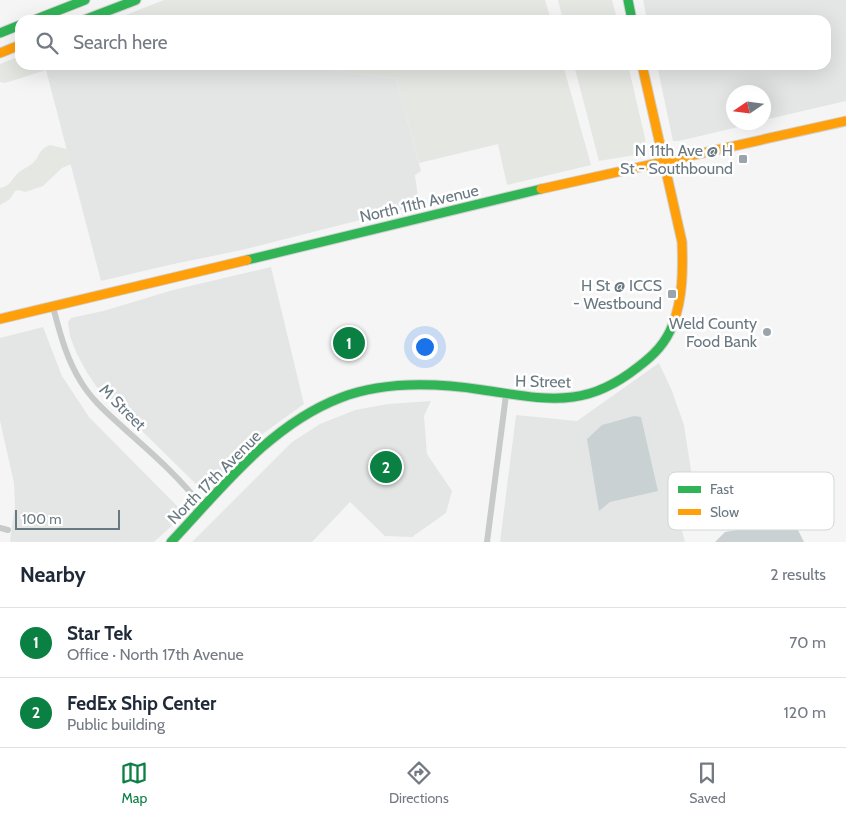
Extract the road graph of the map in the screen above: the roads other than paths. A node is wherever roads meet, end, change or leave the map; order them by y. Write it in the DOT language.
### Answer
graph roads {
  1 [pos="85,0"];
  2 [pos="136,0"];
  3 [pos="628,0"];
  4 [pos="47,15"];
  5 [pos="97,15"];
  6 [pos="631,15"];
  7 [pos="15,27"];
  8 [pos="0,33"];
  9 [pos="15,47"];
  10 [pos="0,53"];
  11 [pos="643,70"];
  12 [pos="846,121"];
  13 [pos="664,163"];
  14 [pos="54,307"];
  15 [pos="0,319"];
  16 [pos="506,395"];
  17 [pos="203,508"];
  18 [pos="0,528"];
  19 [pos="8,530"];
  20 [pos="171,542"];
  21 [pos="487,542"];
  1 -- 4 [label="main road"];
  2 -- 5 [label="main road"];
  3 -- 6 [label="main road"];
  7 -- 8 [label="main road"];
  9 -- 10 [label="main road"];
  11 -- 13 [label="main road, H Street"];
  12 -- 13 [label="main road, North 11th Avenue"];
  13 -- 14 [label="main road, North 11th Avenue"];
  13 -- 16 [label="main road, H Street"];
  14 -- 15 [label="main road, North 11th Avenue"];
  14 -- 17 [label="street, M Street"];
  16 -- 17 [label="main road, North 17th Avenue"];
  16 -- 21 [label="street, H Street"];
  17 -- 20 [label="main road, North 17th Avenue"];
  18 -- 19 [label="street"];
}
